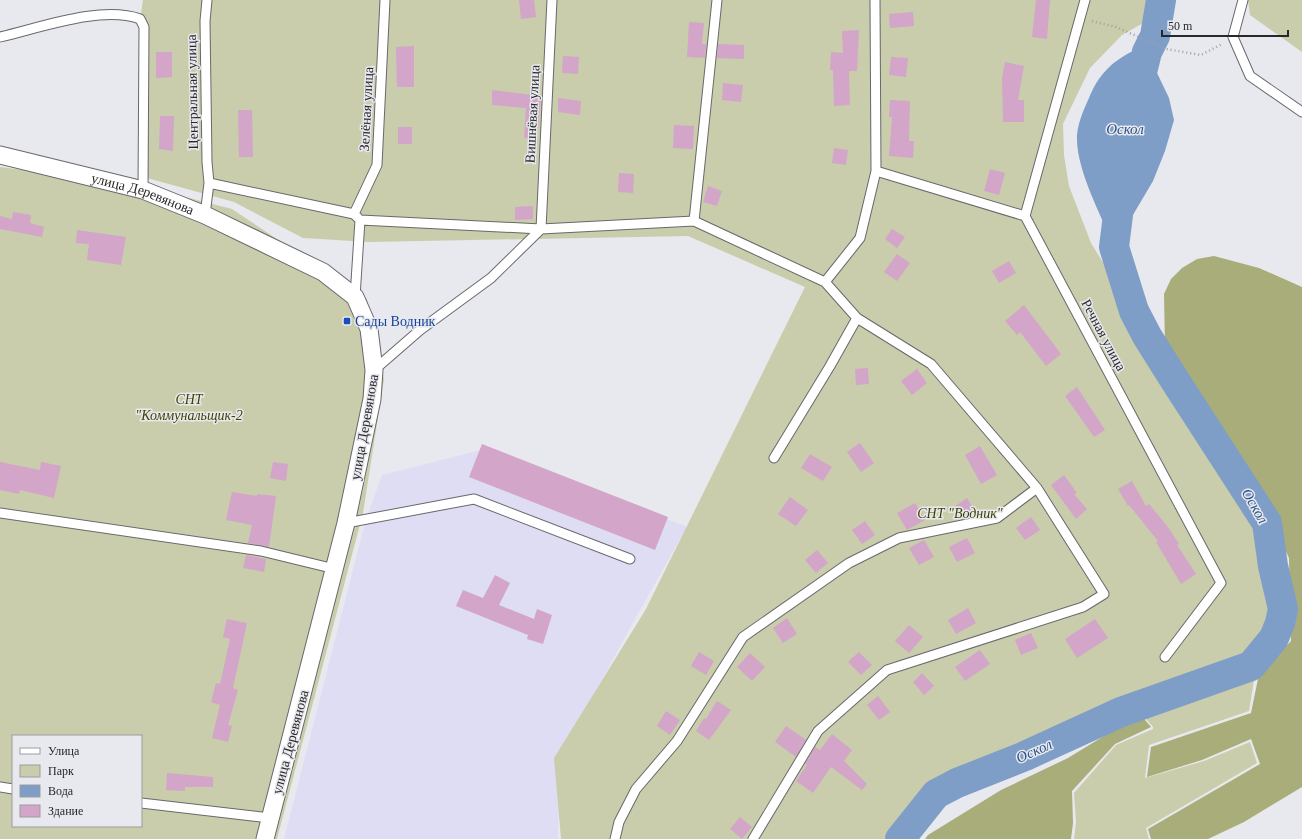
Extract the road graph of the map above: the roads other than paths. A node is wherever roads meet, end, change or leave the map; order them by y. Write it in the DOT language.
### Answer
graph roads {
  1 [pos="208,0"];
  2 [pos="385,0"];
  3 [pos="552,0"];
  4 [pos="717,0"];
  5 [pos="875,0"];
  6 [pos="1085,0"];
  7 [pos="1243,0"];
  8 [pos="0,38"];
  9 [pos="1302,112"];
  10 [pos="0,155"];
  11 [pos="876,171"];
  12 [pos="209,183"];
  13 [pos="143,190"];
  14 [pos="205,215"];
  15 [pos="1025,216"];
  16 [pos="357,217"];
  17 [pos="694,221"];
  18 [pos="541,229"];
  19 [pos="825,282"];
  20 [pos="355,297"];
  21 [pos="857,318"];
  22 [pos="374,370"];
  23 [pos="774,458"];
  24 [pos="1037,488"];
  25 [pos="0,513"];
  26 [pos="346,523"];
  27 [pos="630,559"];
  28 [pos="335,569"];
  29 [pos="1165,657"];
  30 [pos="0,787"];
  31 [pos="12,788"];
  32 [pos="142,803"];
  33 [pos="270,818"];
  34 [pos="265,839"];
  35 [pos="615,839"];
  36 [pos="753,839"];
  1 -- 12 [label="lane, Центральная улица"];
  2 -- 16 [label="lane, Зелёная улица"];
  3 -- 18 [label="lane, Вишнёвая улица"];
  4 -- 17 [label="lane"];
  5 -- 11 [label="lane"];
  6 -- 15 [label="lane"];
  7 -- 9 [label="lane"];
  8 -- 13 [label="lane"];
  10 -- 13 [label="street, улица Деревянова"];
  11 -- 15 [label="lane"];
  11 -- 19 [label="lane"];
  12 -- 14 [label="lane, Центральная улица"];
  12 -- 16 [label="lane"];
  13 -- 14 [label="street, улица Деревянова"];
  14 -- 20 [label="street, улица Деревянова"];
  15 -- 29 [label="lane, Речная улица"];
  16 -- 18 [label="lane"];
  16 -- 20 [label="lane"];
  17 -- 18 [label="lane"];
  17 -- 19 [label="lane"];
  18 -- 22 [label="lane"];
  19 -- 21 [label="lane"];
  20 -- 22 [label="street, улица Деревянова"];
  21 -- 23 [label="lane"];
  21 -- 24 [label="lane"];
  22 -- 26 [label="street, улица Деревянова"];
  24 -- 35 [label="lane"];
  24 -- 36 [label="lane"];
  25 -- 28 [label="lane"];
  26 -- 27 [label="lane"];
  26 -- 28 [label="street, улица Деревянова"];
  28 -- 33 [label="street, улица Деревянова"];
  30 -- 31 [label="lane"];
  32 -- 33 [label="lane"];
  33 -- 34 [label="street, улица Деревянова"];
}
